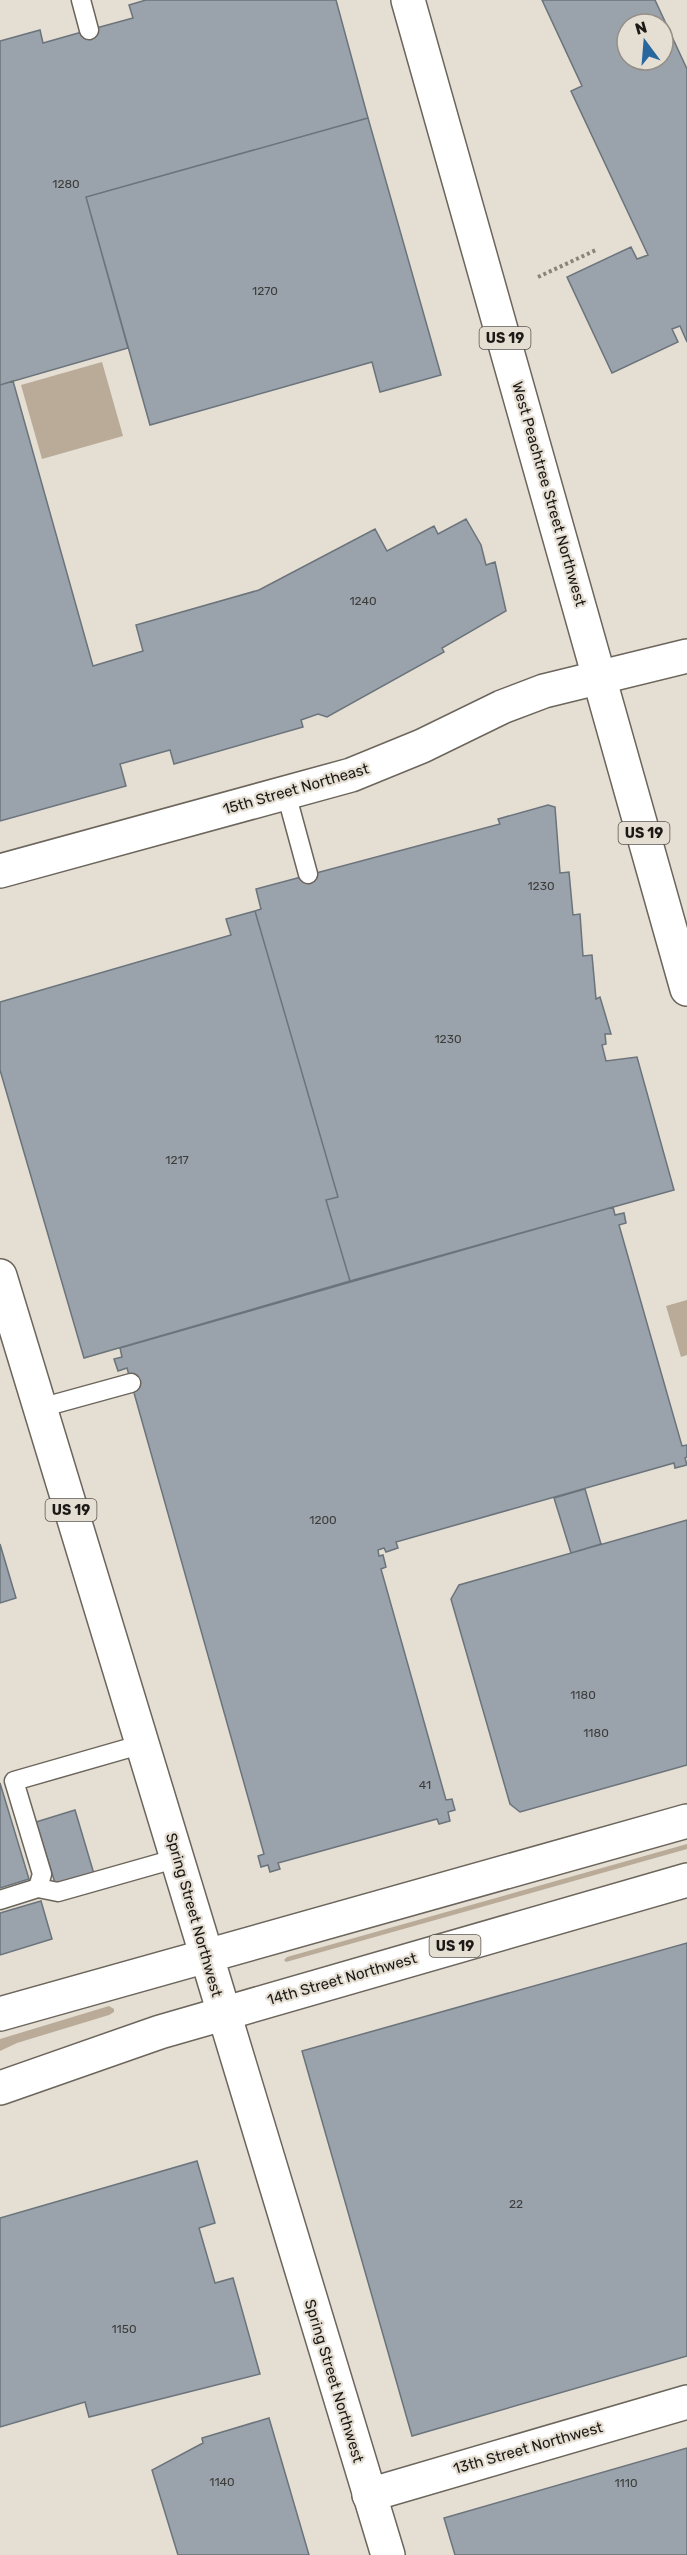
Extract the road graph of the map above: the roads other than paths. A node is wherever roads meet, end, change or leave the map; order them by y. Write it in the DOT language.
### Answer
graph roads {
  1 [pos="81,0"];
  2 [pos="408,0"];
  3 [pos="89,30"];
  4 [pos="687,656"];
  5 [pos="600,676"];
  6 [pos="285,793"];
  7 [pos="0,871"];
  8 [pos="308,874"];
  9 [pos="687,989"];
  10 [pos="0,1276"];
  11 [pos="131,1383"];
  12 [pos="40,1408"];
  13 [pos="143,1744"];
  14 [pos="687,1821"];
  15 [pos="178,1858"];
  16 [pos="687,1880"];
  17 [pos="38,1888"];
  18 [pos="0,1900"];
  19 [pos="207,1956"];
  20 [pos="223,2013"];
  21 [pos="0,2014"];
  22 [pos="0,2088"];
  23 [pos="687,2402"];
  24 [pos="369,2495"];
  25 [pos="388,2555"];
  1 -- 3 [label="lane"];
  2 -- 5 [label="main road, West Peachtree Street Northwest / US 19"];
  4 -- 5 [label="main road, 15th Street Northeast"];
  5 -- 6 [label="main road, 15th Street Northeast"];
  5 -- 9 [label="main road, West Peachtree Street Northwest / US 19"];
  6 -- 7 [label="main road, 15th Street Northeast"];
  6 -- 8 [label="lane"];
  10 -- 12 [label="main road, Spring Street Northwest / US 19"];
  11 -- 12 [label="lane"];
  12 -- 13 [label="main road, Spring Street Northwest / US 19"];
  13 -- 15 [label="main road, Spring Street Northwest / US 19"];
  13 -- 17 [label="lane"];
  14 -- 19 [label="main road"];
  15 -- 17 [label="lane"];
  15 -- 19 [label="main road, Spring Street Northwest / US 19"];
  16 -- 20 [label="main road, 14th Street Northwest / US 19"];
  17 -- 18 [label="lane"];
  19 -- 20 [label="main road, Spring Street Northwest"];
  19 -- 21 [label="main road"];
  20 -- 22 [label="main road, 14th Street Northwest / US 19"];
  20 -- 24 [label="main road, Spring Street Northwest"];
  23 -- 24 [label="main road, 13th Street Northwest"];
  24 -- 25 [label="main road, Spring Street Northwest"];
}
